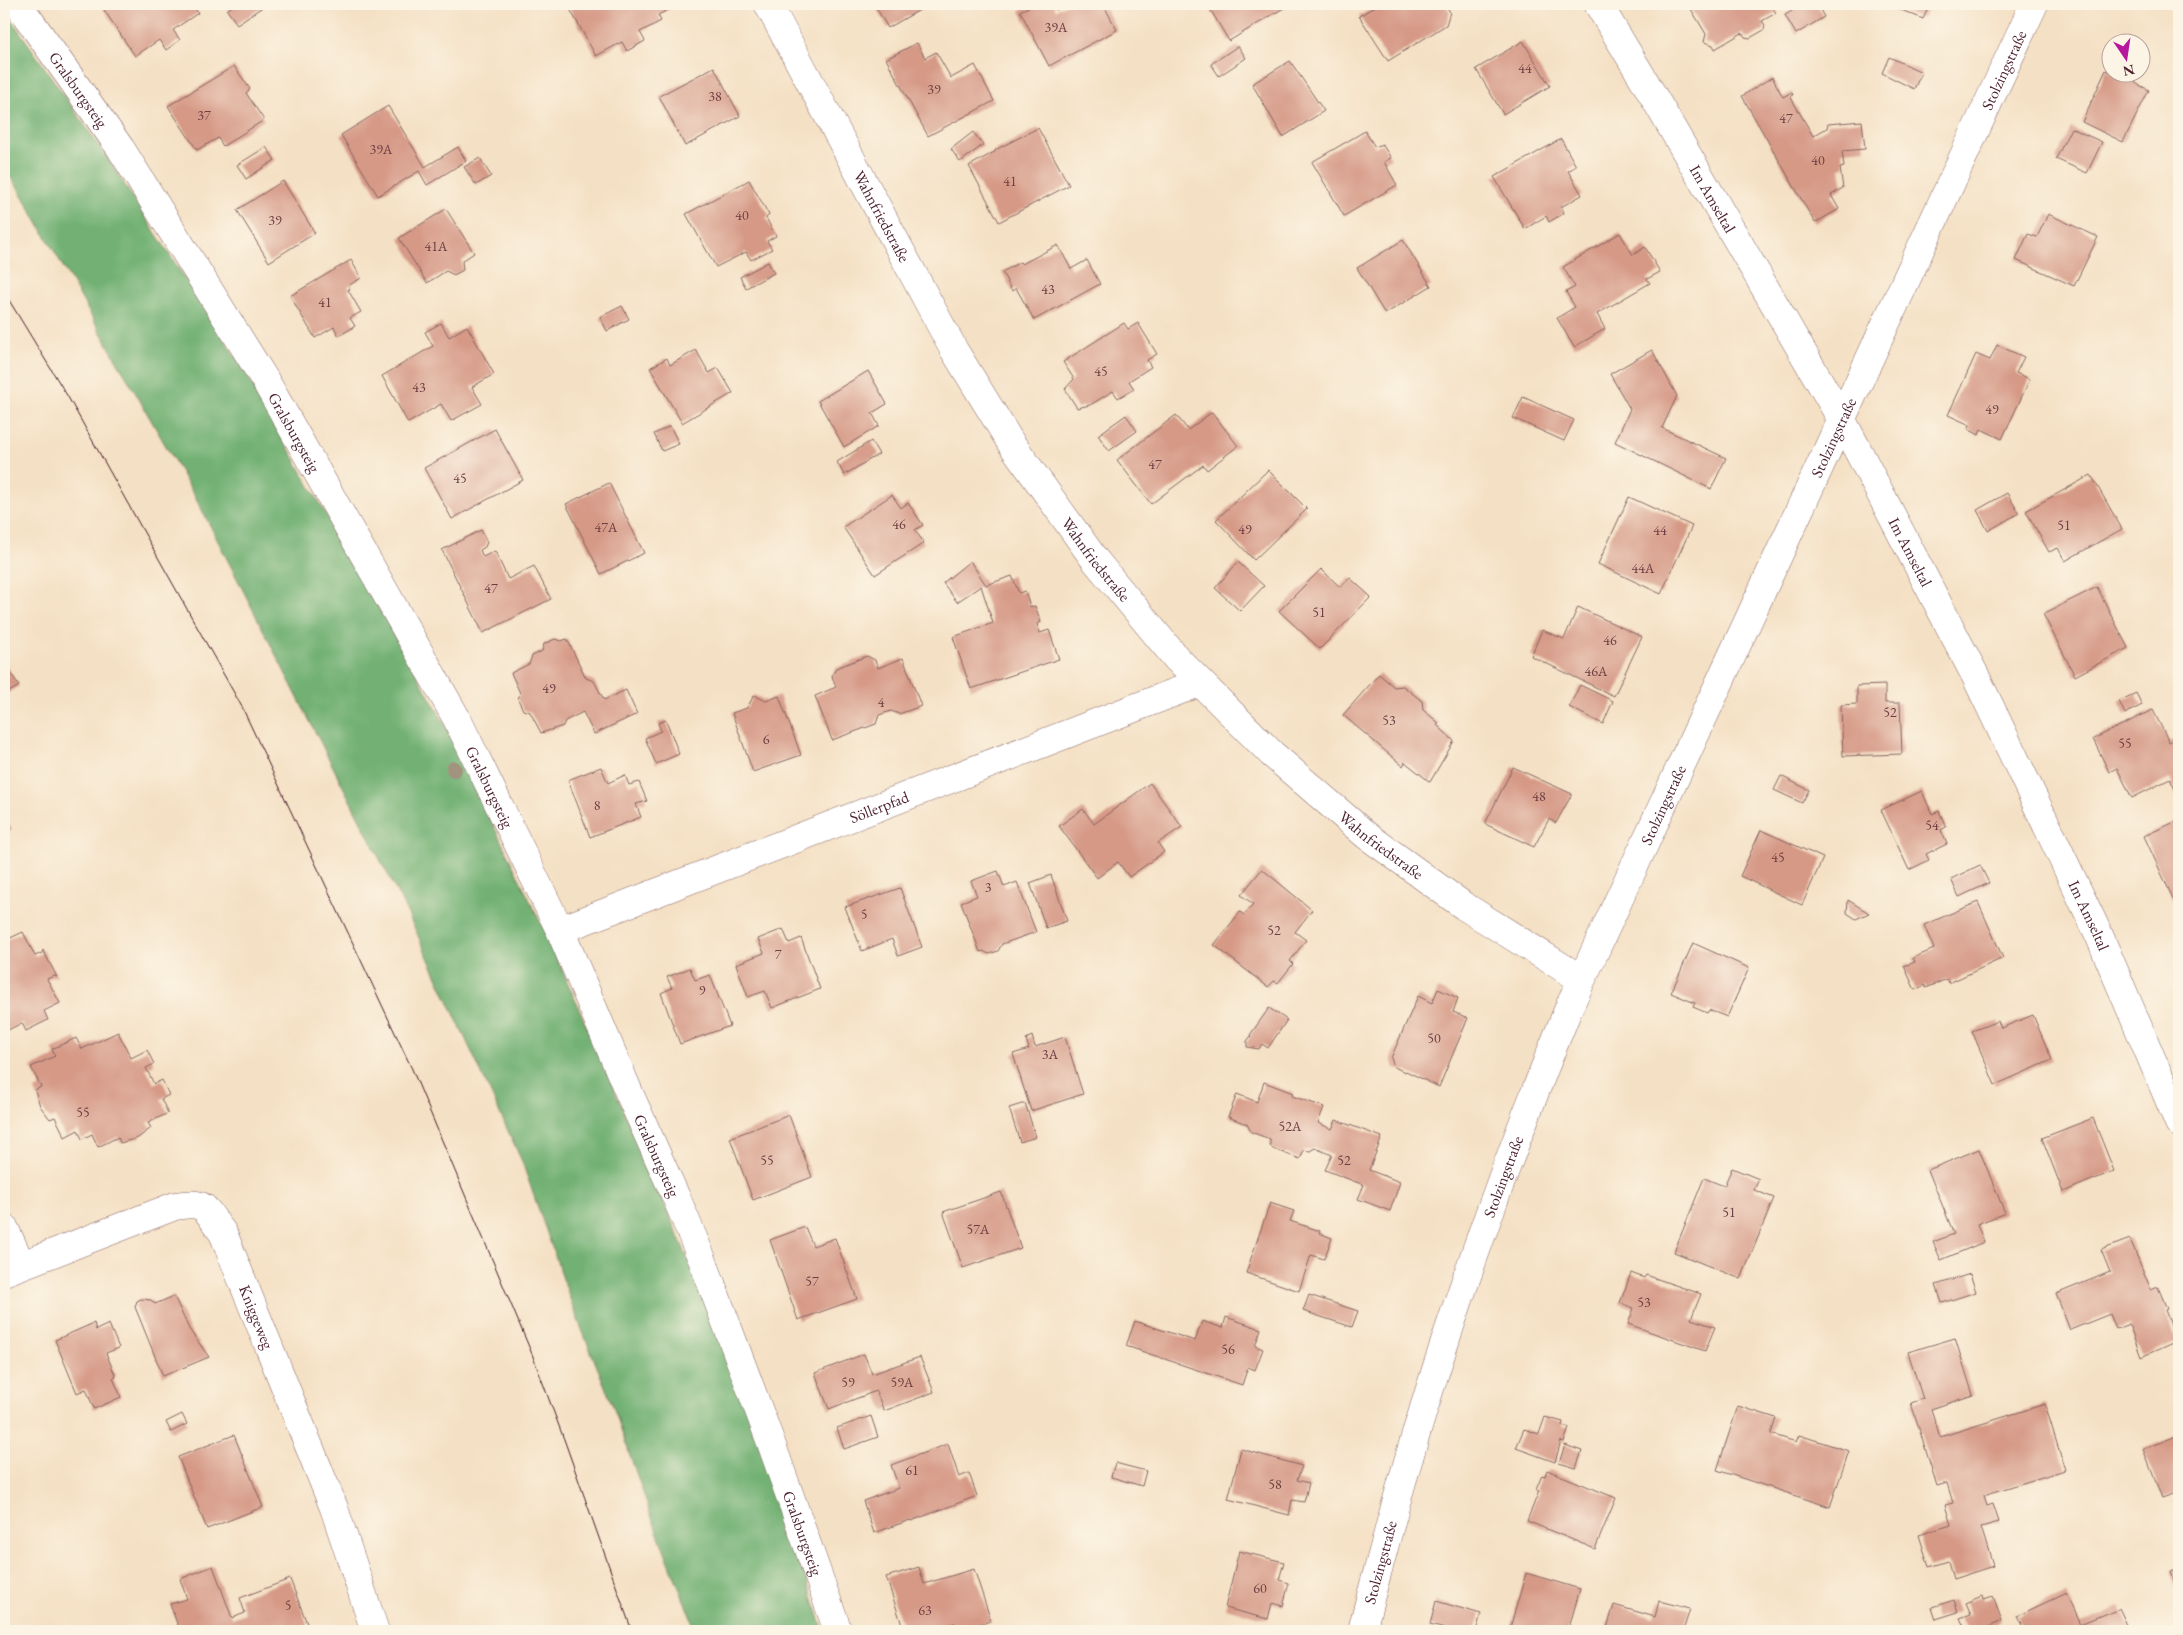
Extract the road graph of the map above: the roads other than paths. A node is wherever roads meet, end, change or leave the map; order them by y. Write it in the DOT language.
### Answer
graph roads {
  1 [pos="18,4"];
  2 [pos="768,4"];
  3 [pos="1598,4"];
  4 [pos="2034,4"];
  5 [pos="1842,420"];
  6 [pos="1199,683"];
  7 [pos="560,930"];
  8 [pos="1581,979"];
  9 [pos="2179,1123"];
  10 [pos="4,1227"];
  11 [pos="12,1268"];
  12 [pos="375,1631"];
  13 [pos="838,1631"];
  14 [pos="1362,1631"];
  1 -- 7 [label="street, Gralsburgsteig"];
  2 -- 6 [label="street, Wahnfriedstraße"];
  3 -- 5 [label="street, Im Amseltal"];
  4 -- 5 [label="street, Stolzingstraße"];
  5 -- 8 [label="street, Stolzingstraße"];
  5 -- 9 [label="street, Im Amseltal"];
  6 -- 7 [label="street, Söllerpfad"];
  6 -- 8 [label="street, Wahnfriedstraße"];
  7 -- 13 [label="street, Gralsburgsteig"];
  8 -- 14 [label="street, Stolzingstraße"];
  10 -- 11 [label="street"];
  11 -- 12 [label="street, Kniggeweg"];
}
